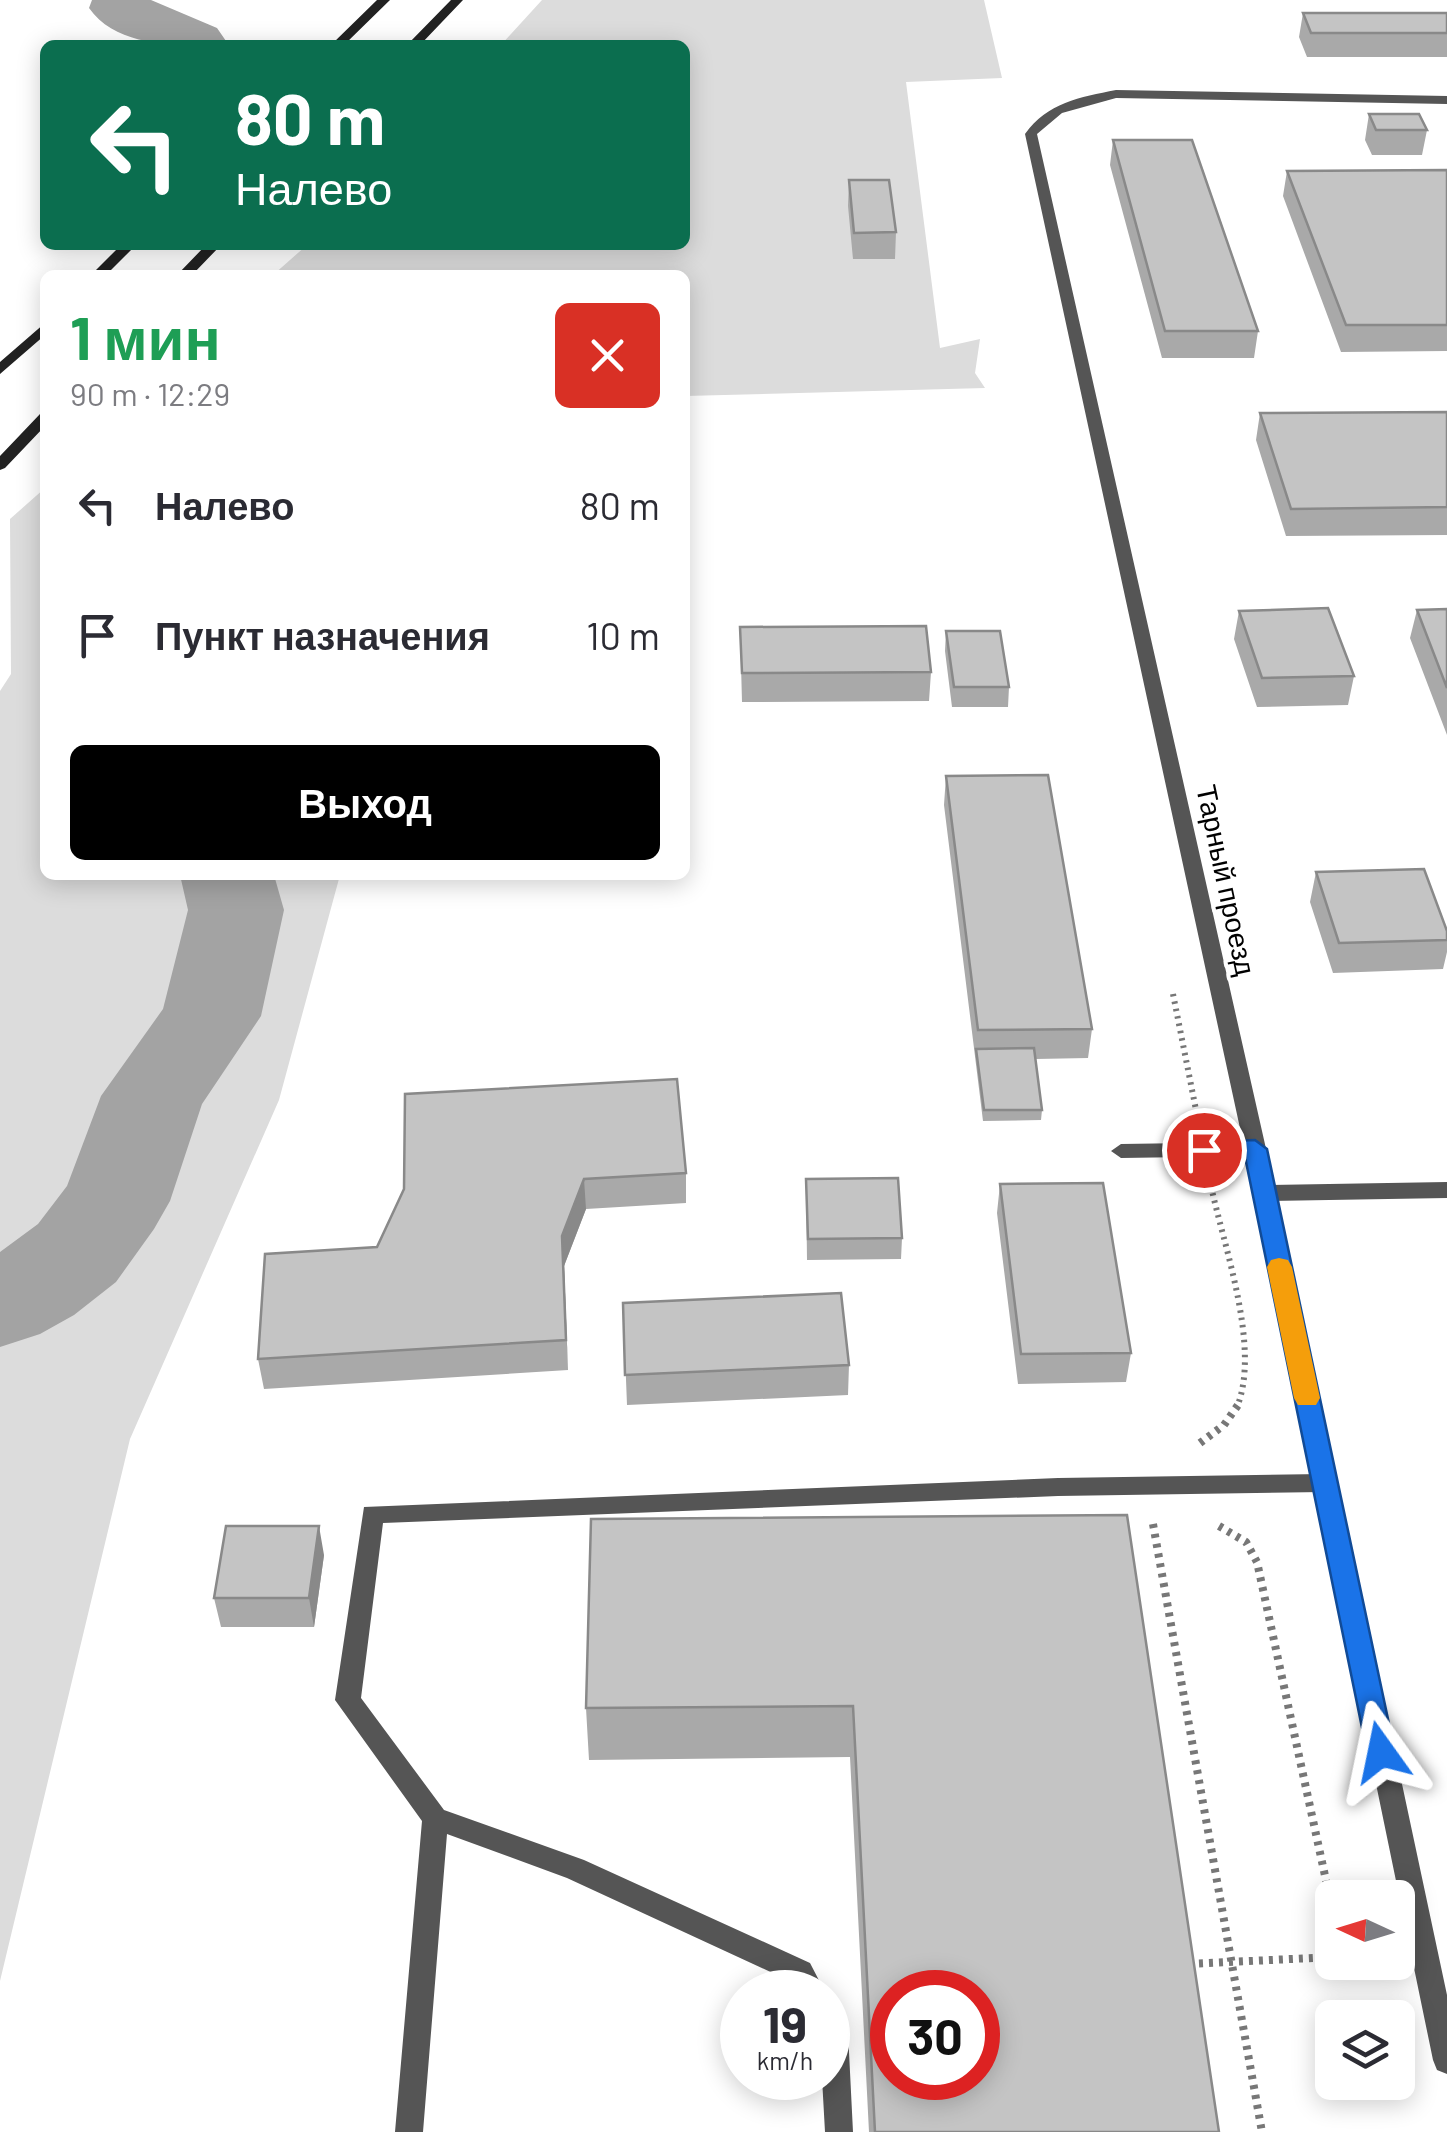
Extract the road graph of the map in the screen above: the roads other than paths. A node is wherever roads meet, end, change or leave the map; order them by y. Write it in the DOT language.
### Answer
graph roads {
  1 [pos="384,0"];
  2 [pos="458,0"];
  3 [pos="342,40"];
  4 [pos="418,40"];
  5 [pos="1447,100"];
  6 [pos="124,250"];
  7 [pos="209,250"];
  8 [pos="103,270"];
  9 [pos="189,270"];
  10 [pos="40,331"];
  11 [pos="0,370"];
  12 [pos="40,421"];
  13 [pos="0,465"];
  14 [pos="1255,1149"];
  15 [pos="1120,1151"];
  16 [pos="1447,1190"];
  17 [pos="1264,1193"];
  18 [pos="1323,1484"];
  19 [pos="434,1818"];
  20 [pos="796,1970"];
  21 [pos="1447,2060"];
  22 [pos="838,2100"];
  23 [pos="409,2132"];
  24 [pos="840,2132"];
  1 -- 3 [label="main road"];
  2 -- 4 [label="main road"];
  5 -- 14 [label="street, Тарный проезд"];
  6 -- 8 [label="main road"];
  7 -- 9 [label="main road"];
  10 -- 11 [label="main road"];
  12 -- 13 [label="main road"];
  14 -- 15 [label="street"];
  14 -- 17 [label="street, Тарный проезд"];
  16 -- 17 [label="street"];
  17 -- 18 [label="street, Тарный проезд"];
  18 -- 19 [label="street"];
  18 -- 21 [label="street, Тарный проезд"];
  19 -- 20 [label="street"];
  19 -- 23 [label="street"];
  22 -- 24 [label="street"];
}
